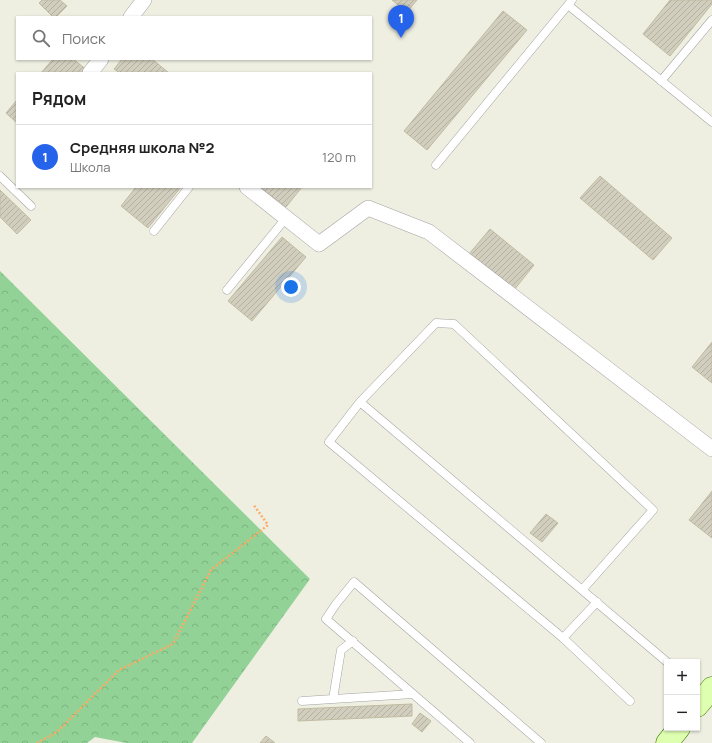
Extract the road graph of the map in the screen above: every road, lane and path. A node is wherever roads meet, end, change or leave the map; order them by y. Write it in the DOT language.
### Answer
graph roads {
  1 [pos="142,1"];
  2 [pos="570,3"];
  3 [pos="132,16"];
  4 [pos="712,20"];
  5 [pos="661,81"];
  6 [pos="712,122"];
  7 [pos="436,165"];
  8 [pos="0,176"];
  9 [pos="189,188"];
  10 [pos="248,188"];
  11 [pos="31,206"];
  12 [pos="286,218"];
  13 [pos="154,231"];
  14 [pos="227,290"];
  15 [pos="360,402"];
  16 [pos="712,449"];
  17 [pos="253,504"];
  18 [pos="582,590"];
  19 [pos="597,602"];
  20 [pos="563,638"];
  21 [pos="354,641"];
  22 [pos="664,659"];
  23 [pos="413,694"];
  24 [pos="333,699"];
  25 [pos="302,701"];
  26 [pos="630,701"];
  27 [pos="677,731"];
  28 [pos="37,743"];
  29 [pos="470,743"];
  30 [pos="541,743"];
  31 [pos="667,743"];
  1 -- 3 [label="street"];
  2 -- 5 [label="lane"];
  2 -- 7 [label="lane"];
  4 -- 5 [label="lane"];
  5 -- 6 [label="lane"];
  8 -- 11 [label="lane"];
  9 -- 13 [label="lane"];
  10 -- 12 [label="street"];
  12 -- 14 [label="lane"];
  12 -- 16 [label="street"];
  15 -- 18 [label="lane"];
  15 -- 18 [label="lane"];
  15 -- 20 [label="lane"];
  17 -- 28 [label="path"];
  18 -- 19 [label="lane"];
  19 -- 20 [label="lane"];
  19 -- 22 [label="lane"];
  20 -- 26 [label="lane"];
  21 -- 23 [label="lane"];
  21 -- 24 [label="lane"];
  21 -- 30 [label="lane"];
  23 -- 24 [label="lane"];
  23 -- 29 [label="lane"];
  24 -- 25 [label="lane"];
  27 -- 31 [label="main road"];
}
